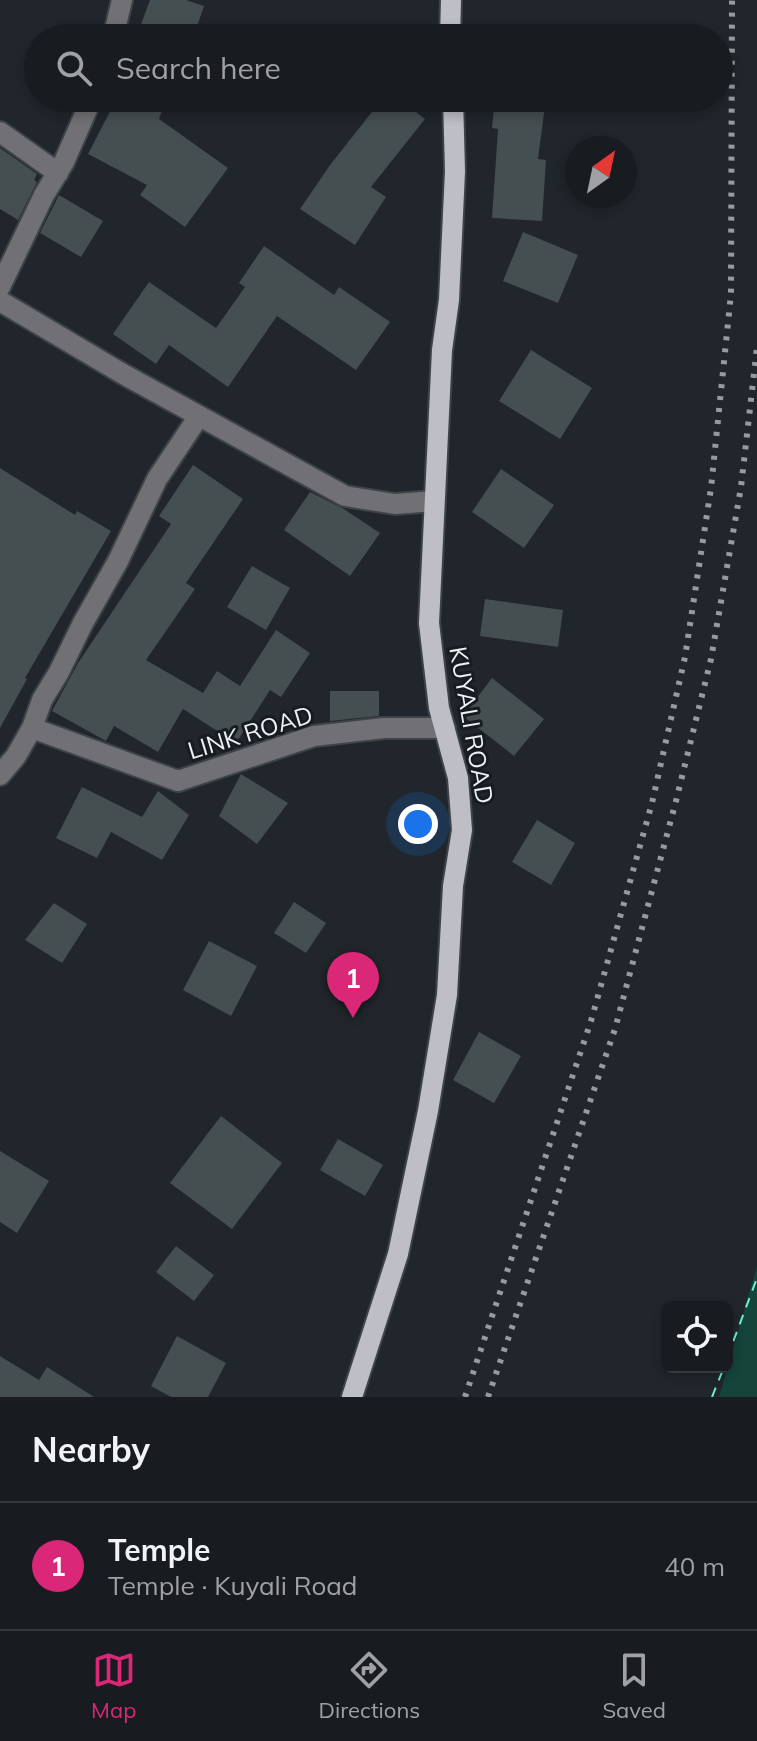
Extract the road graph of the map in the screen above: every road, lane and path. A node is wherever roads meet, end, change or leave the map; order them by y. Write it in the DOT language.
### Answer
graph roads {
  1 [pos="122,0"];
  2 [pos="451,0"];
  3 [pos="116,24"];
  4 [pos="450,24"];
  5 [pos="86,112"];
  6 [pos="453,112"];
  7 [pos="0,132"];
  8 [pos="58,173"];
  9 [pos="0,287"];
  10 [pos="0,301"];
  11 [pos="199,416"];
  12 [pos="434,501"];
  13 [pos="32,728"];
  14 [pos="445,728"];
  15 [pos="0,775"];
  16 [pos="352,1397"];
  1 -- 3 [label="street"];
  2 -- 4 [label="main road"];
  5 -- 8 [label="street"];
  6 -- 12 [label="main road, KUYALI ROAD"];
  7 -- 8 [label="street"];
  8 -- 9 [label="street"];
  10 -- 11 [label="street"];
  11 -- 12 [label="street"];
  11 -- 13 [label="street"];
  12 -- 14 [label="main road, KUYALI ROAD"];
  13 -- 14 [label="street, LINK ROAD"];
  13 -- 15 [label="street"];
  14 -- 16 [label="main road, KUYALI ROAD"];
}
